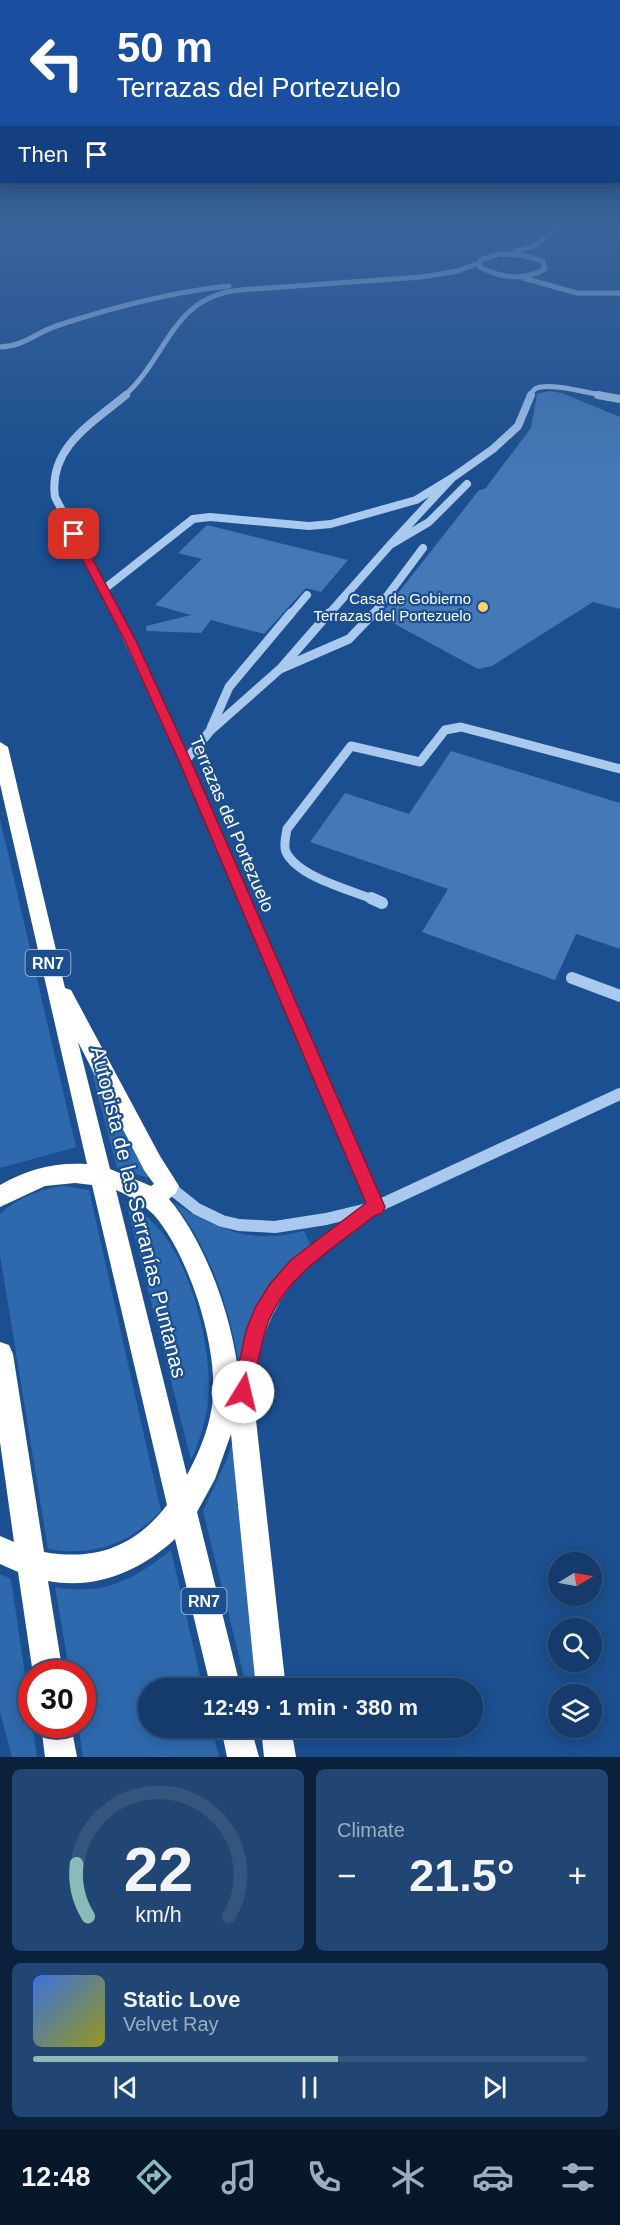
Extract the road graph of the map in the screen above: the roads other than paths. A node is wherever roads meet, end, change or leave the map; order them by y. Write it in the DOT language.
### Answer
graph roads {
  1 [pos="116,310"];
  2 [pos="192,310"];
  3 [pos="0,347"];
  4 [pos="620,399"];
  5 [pos="452,478"];
  6 [pos="467,484"];
  7 [pos="390,545"];
  8 [pos="423,548"];
  9 [pos="103,590"];
  10 [pos="307,595"];
  11 [pos="280,669"];
  12 [pos="210,731"];
  13 [pos="0,747"];
  14 [pos="185,761"];
  15 [pos="620,769"];
  16 [pos="382,903"];
  17 [pos="48,960"];
  18 [pos="572,978"];
  19 [pos="620,996"];
  20 [pos="620,1094"];
  21 [pos="102,1178"];
  22 [pos="160,1193"];
  23 [pos="0,1197"];
  24 [pos="372,1209"];
  25 [pos="0,1354"];
  26 [pos="234,1393"];
  27 [pos="182,1512"];
  28 [pos="0,1550"];
  29 [pos="31,1564"];
  30 [pos="46,1660"];
  31 [pos="223,1678"];
  32 [pos="270,1678"];
  33 [pos="58,1738"];
  34 [pos="238,1738"];
  35 [pos="277,1738"];
  36 [pos="61,1757"];
  37 [pos="243,1757"];
  38 [pos="280,1757"];
  1 -- 3 [label="street"];
  2 -- 9 [label="street, Terrazas del Portezuelo"];
  4 -- 5 [label="street"];
  5 -- 7 [label="street"];
  5 -- 9 [label="street"];
  6 -- 7 [label="street"];
  7 -- 11 [label="street"];
  8 -- 11 [label="street"];
  9 -- 14 [label="street, Terrazas del Portezuelo"];
  10 -- 12 [label="street"];
  11 -- 12 [label="street"];
  12 -- 14 [label="street"];
  13 -- 17 [label="highway, Autopista de las Serranías Puntanas / RN7"];
  14 -- 24 [label="street, Terrazas del Portezuelo"];
  15 -- 16 [label="street"];
  17 -- 21 [label="highway, Autopista de las Serranías Puntanas / RN7"];
  17 -- 22 [label="highway"];
  18 -- 19 [label="street"];
  20 -- 24 [label="street"];
  21 -- 22 [label="highway"];
  21 -- 23 [label="highway"];
  21 -- 27 [label="highway, Autopista de las Serranías Puntanas / RN7"];
  22 -- 24 [label="street"];
  22 -- 26 [label="highway"];
  24 -- 26 [label="street"];
  25 -- 29 [label="highway"];
  26 -- 27 [label="highway"];
  26 -- 32 [label="highway"];
  27 -- 29 [label="highway"];
  27 -- 31 [label="highway, Autopista de las Serranías Puntanas / RN7"];
  28 -- 29 [label="highway"];
  29 -- 30 [label="highway"];
  33 -- 36 [label="highway"];
  34 -- 37 [label="highway"];
  35 -- 38 [label="highway"];
}
